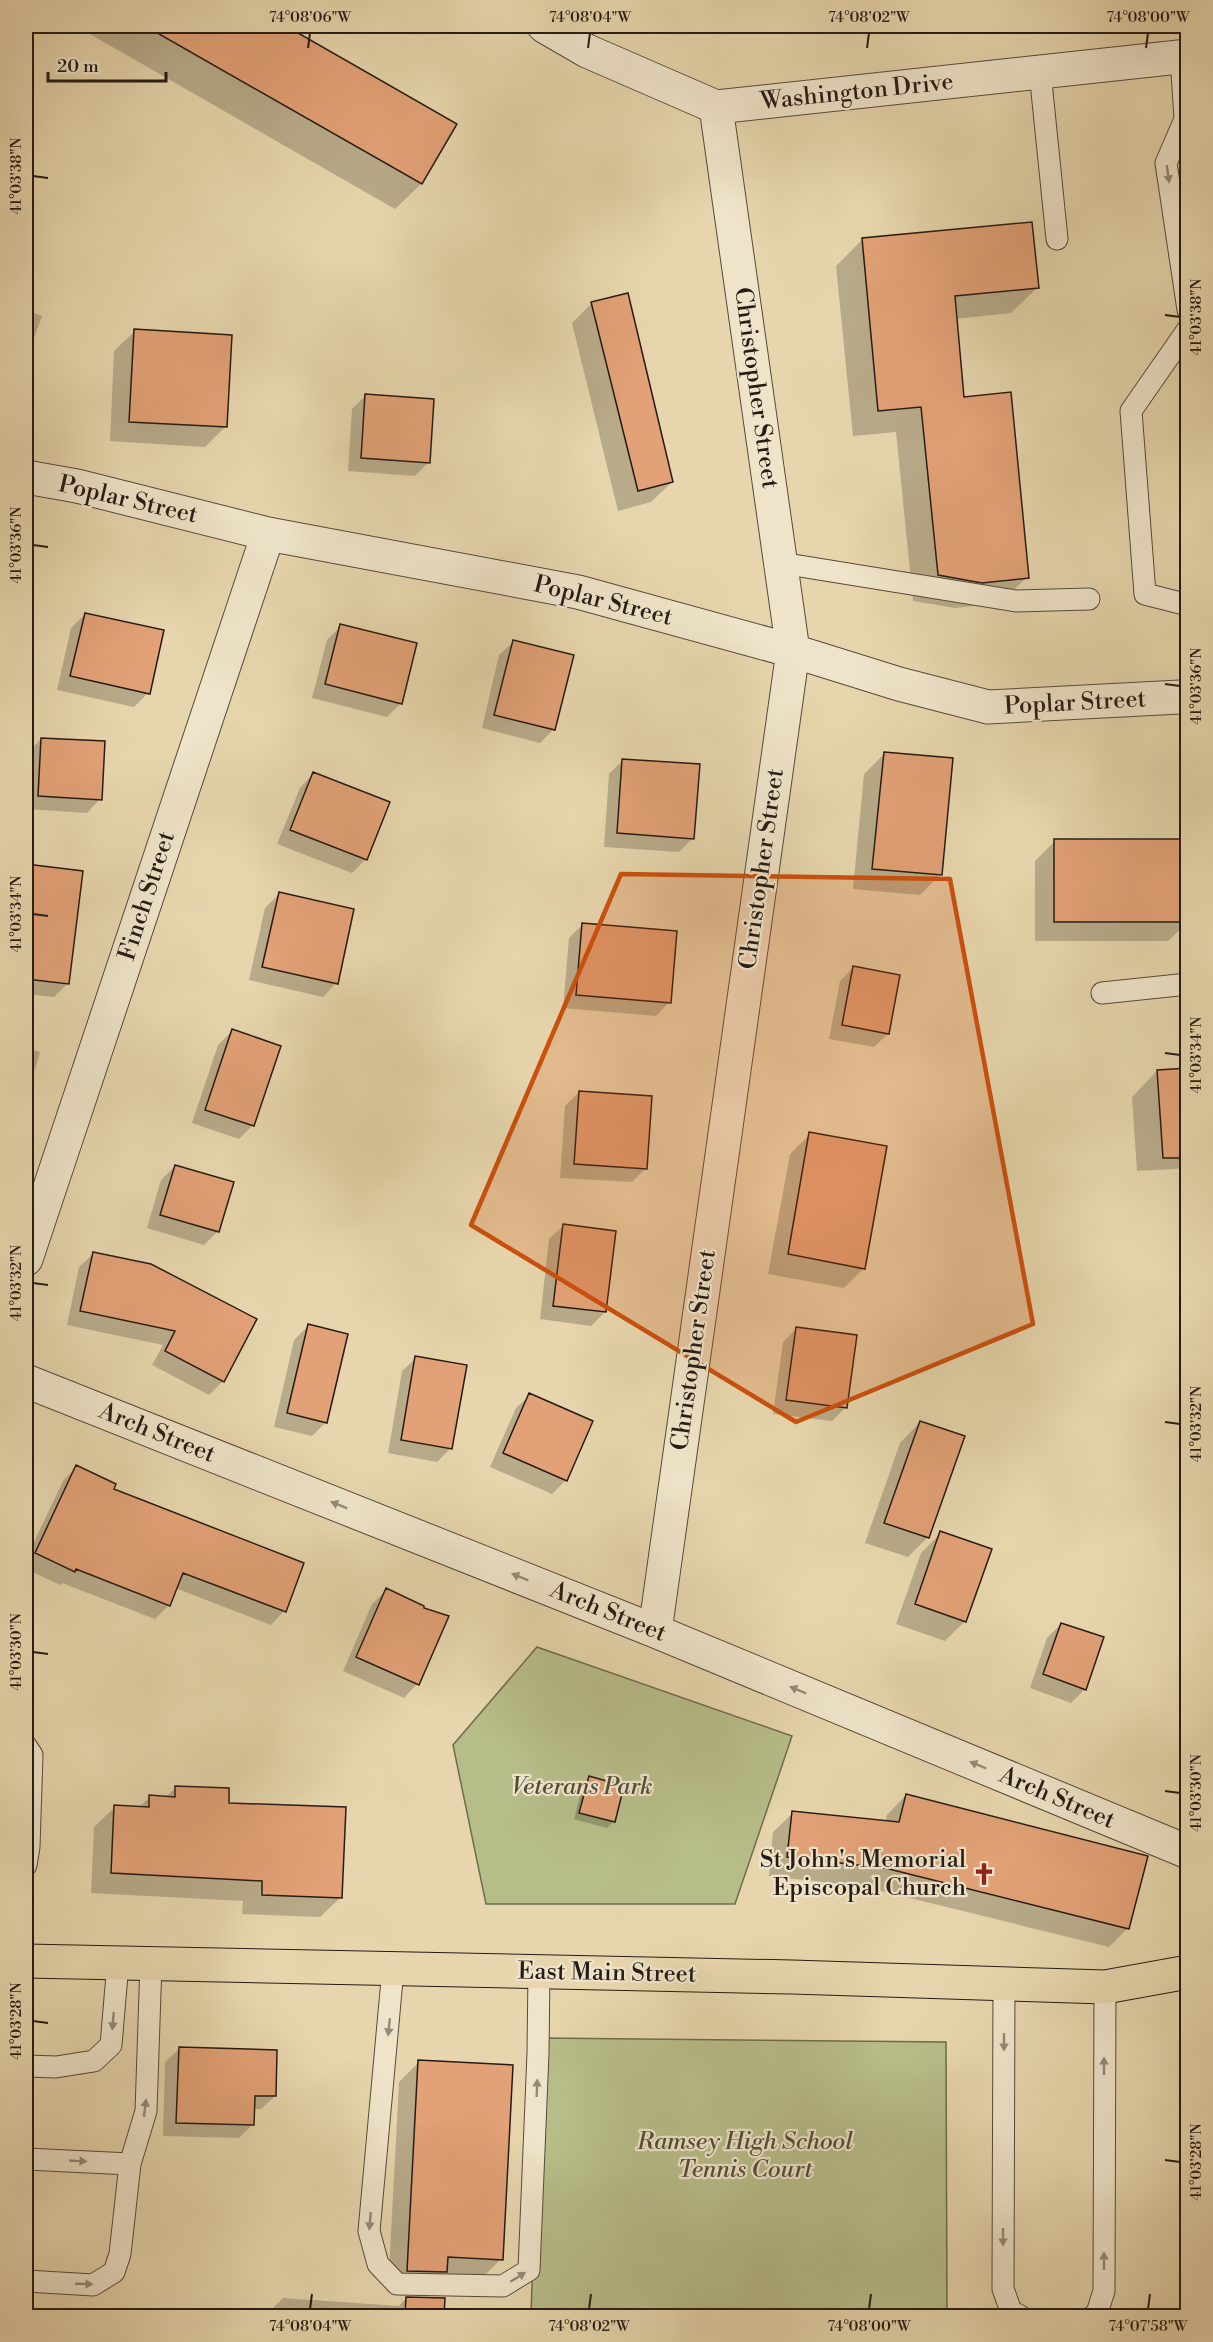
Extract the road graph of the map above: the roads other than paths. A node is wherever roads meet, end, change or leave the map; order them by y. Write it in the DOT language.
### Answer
graph roads {
  1 [pos="544,26"];
  2 [pos="1184,56"];
  3 [pos="1040,72"];
  4 [pos="716,107"];
  5 [pos="1057,239"];
  6 [pos="1188,310"];
  7 [pos="1188,329"];
  8 [pos="26,477"];
  9 [pos="268,534"];
  10 [pos="781,563"];
  11 [pos="1089,599"];
  12 [pos="1188,605"];
  13 [pos="793,651"];
  14 [pos="1180,697"];
  15 [pos="1188,984"];
  16 [pos="1102,993"];
  17 [pos="26,1259"];
  18 [pos="26,1381"];
  19 [pos="655,1631"];
  20 [pos="26,1746"];
  21 [pos="1188,1852"];
  22 [pos="26,1865"];
  23 [pos="26,1962"];
  24 [pos="117,1963"];
  25 [pos="151,1963"];
  26 [pos="393,1968"];
  27 [pos="539,1972"];
  28 [pos="1188,1972"];
  29 [pos="1004,1984"];
  30 [pos="1105,1987"];
  31 [pos="26,2066"];
  32 [pos="26,2158"];
  33 [pos="130,2164"];
  34 [pos="26,2281"];
  35 [pos="1020,2316"];
  36 [pos="1092,2316"];
  1 -- 4 [label="street, Washington Drive"];
  2 -- 3 [label="street, Washington Drive"];
  2 -- 6 [label="lane, one-way"];
  3 -- 4 [label="street, Washington Drive"];
  3 -- 5 [label="lane"];
  4 -- 10 [label="street, Christopher Street"];
  7 -- 12 [label="lane"];
  8 -- 9 [label="street, Poplar Street"];
  9 -- 13 [label="street, Poplar Street"];
  9 -- 17 [label="street, Finch Street"];
  10 -- 11 [label="lane"];
  10 -- 13 [label="street, Christopher Street"];
  13 -- 14 [label="street, Poplar Street"];
  13 -- 19 [label="street, Christopher Street"];
  15 -- 16 [label="lane"];
  19 -- 18 [label="street, Arch Street, one-way"];
  21 -- 19 [label="street, Arch Street, one-way"];
  20 -- 22 [label="lane"];
  23 -- 24 [label="main road, East Main Street"];
  24 -- 25 [label="main road, East Main Street"];
  24 -- 31 [label="lane, one-way"];
  25 -- 26 [label="main road, East Main Street"];
  33 -- 25 [label="lane, one-way"];
  26 -- 27 [label="main road, East Main Street"];
  26 -- 27 [label="lane, one-way"];
  27 -- 29 [label="main road, East Main Street"];
  28 -- 30 [label="main road, East Main Street"];
  29 -- 30 [label="main road, East Main Street"];
  29 -- 35 [label="lane, one-way"];
  36 -- 30 [label="lane, one-way"];
  32 -- 33 [label="lane, one-way"];
  34 -- 33 [label="lane, one-way"];
}
